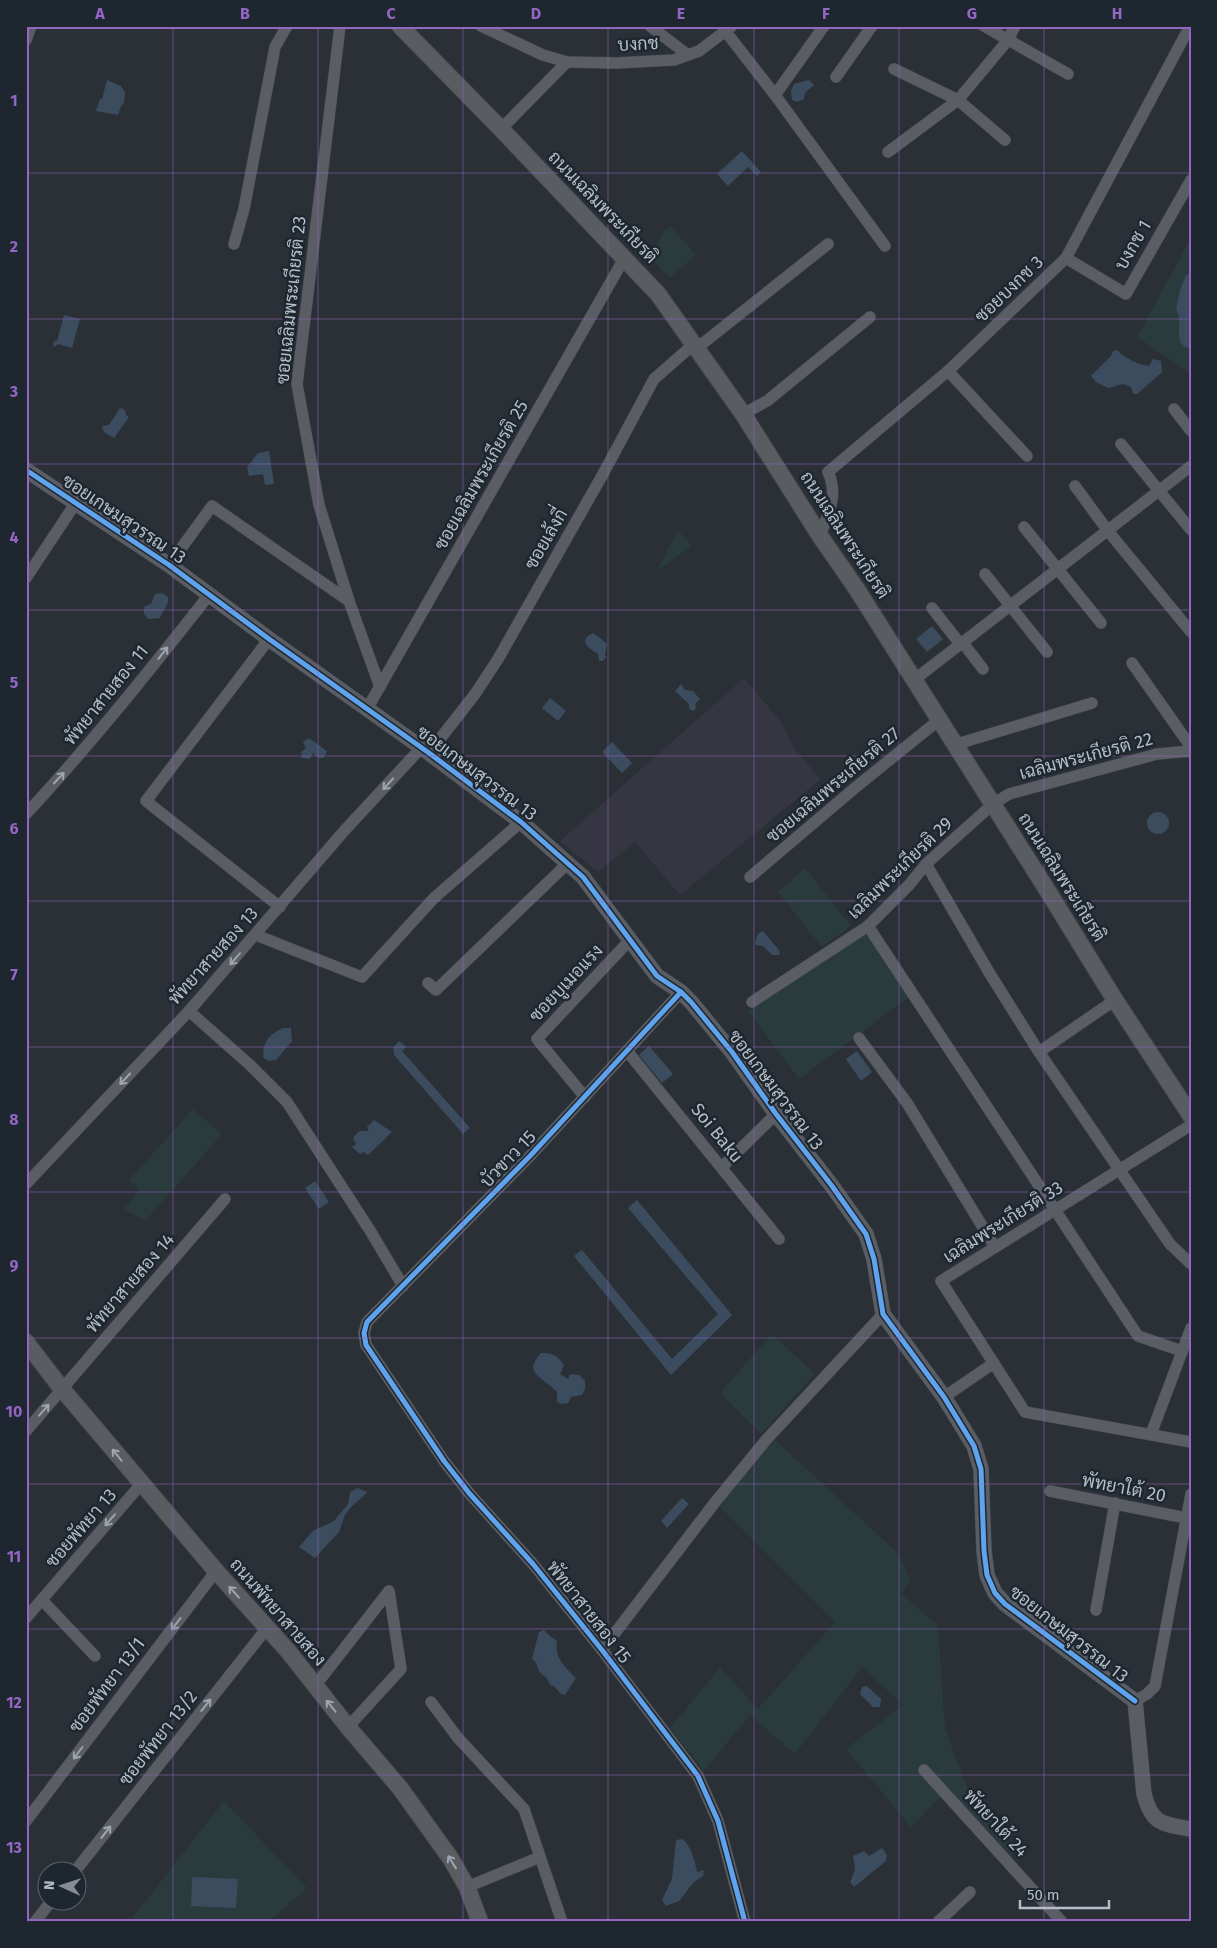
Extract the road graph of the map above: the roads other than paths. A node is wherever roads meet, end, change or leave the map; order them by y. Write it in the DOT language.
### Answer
graph roads {
  1 [pos="31,26"];
  2 [pos="287,26"];
  3 [pos="340,26"];
  4 [pos="400,26"];
  5 [pos="481,26"];
  6 [pos="650,26"];
  7 [pos="824,26"];
  8 [pos="872,26"];
  9 [pos="984,26"];
  10 [pos="1015,26"];
  11 [pos="1190,26"];
  12 [pos="729,29"];
  13 [pos="26,40"];
  14 [pos="1008,40"];
  15 [pos="688,55"];
  16 [pos="567,62"];
  17 [pos="894,69"];
  18 [pos="1068,74"];
  19 [pos="836,77"];
  20 [pos="775,95"];
  21 [pos="958,100"];
  22 [pos="501,129"];
  23 [pos="1005,140"];
  24 [pos="888,152"];
  25 [pos="1191,180"];
  26 [pos="234,244"];
  27 [pos="828,244"];
  28 [pos="885,246"];
  29 [pos="625,258"];
  30 [pos="1066,258"];
  31 [pos="870,317"];
  32 [pos="695,346"];
  33 [pos="948,371"];
  34 [pos="1174,409"];
  35 [pos="743,414"];
  36 [pos="1191,430"];
  37 [pos="1121,444"];
  38 [pos="1028,456"];
  39 [pos="1191,466"];
  40 [pos="26,470"];
  41 [pos="1074,486"];
  42 [pos="1160,490"];
  43 [pos="75,504"];
  44 [pos="1024,527"];
  45 [pos="1191,530"];
  46 [pos="1108,531"];
  47 [pos="820,536"];
  48 [pos="169,565"];
  49 [pos="1059,568"];
  50 [pos="985,574"];
  51 [pos="26,578"];
  52 [pos="209,595"];
  53 [pos="349,601"];
  54 [pos="1010,606"];
  55 [pos="932,608"];
  56 [pos="1101,623"];
  57 [pos="1191,632"];
  58 [pos="269,639"];
  59 [pos="962,644"];
  60 [pos="1047,652"];
  61 [pos="1132,663"];
  62 [pos="982,669"];
  63 [pos="914,680"];
  64 [pos="380,687"];
  65 [pos="1092,703"];
  66 [pos="367,709"];
  67 [pos="939,720"];
  68 [pos="954,745"];
  69 [pos="1191,747"];
  70 [pos="425,751"];
  71 [pos="1191,751"];
  72 [pos="993,804"];
  73 [pos="26,814"];
  74 [pos="521,822"];
  75 [pos="568,863"];
  76 [pos="926,864"];
  77 [pos="750,877"];
  78 [pos="280,907"];
  79 [pos="868,926"];
  80 [pos="256,935"];
  81 [pos="630,940"];
  82 [pos="428,983"];
  83 [pos="681,992"];
  84 [pos="1115,1000"];
  85 [pos="752,1002"];
  86 [pos="189,1010"];
  87 [pos="859,1038"];
  88 [pos="627,1051"];
  89 [pos="1039,1052"];
  90 [pos="585,1097"];
  91 [pos="776,1114"];
  92 [pos="1191,1116"];
  93 [pos="1191,1125"];
  94 [pos="722,1167"];
  95 [pos="1118,1170"];
  96 [pos="26,1184"];
  97 [pos="225,1199"];
  98 [pos="1055,1210"];
  99 [pos="779,1239"];
  100 [pos="995,1247"];
  101 [pos="1191,1264"];
  102 [pos="403,1286"];
  103 [pos="884,1314"];
  104 [pos="1191,1328"];
  105 [pos="26,1342"];
  106 [pos="366,1345"];
  107 [pos="1182,1351"];
  108 [pos="994,1363"];
  109 [pos="62,1390"];
  110 [pos="944,1397"];
  111 [pos="26,1431"];
  112 [pos="1151,1434"];
  113 [pos="1191,1442"];
  114 [pos="142,1483"];
  115 [pos="1050,1491"];
  116 [pos="1191,1494"];
  117 [pos="1115,1504"];
  118 [pos="1189,1519"];
  119 [pos="216,1571"];
  120 [pos="42,1600"];
  121 [pos="1096,1610"];
  122 [pos="26,1618"];
  123 [pos="267,1628"];
  124 [pos="602,1650"];
  125 [pos="96,1656"];
  126 [pos="315,1686"];
  127 [pos="1135,1701"];
  128 [pos="431,1702"];
  129 [pos="348,1727"];
  130 [pos="924,1770"];
  131 [pos="26,1821"];
  132 [pos="1191,1829"];
  133 [pos="540,1857"];
  134 [pos="84,1860"];
  135 [pos="467,1887"];
  136 [pos="970,1892"];
  137 [pos="44,1910"];
  138 [pos="35,1922"];
  139 [pos="480,1922"];
  140 [pos="562,1922"];
  141 [pos="745,1922"];
  142 [pos="938,1922"];
  143 [pos="1062,1922"];
  1 -- 13 [label="street"];
  2 -- 26 [label="street"];
  3 -- 53 [label="street, ซอยเฉลิมพระเกียรติ 23"];
  4 -- 22 [label="main road, ถนนเฉลิมพระเกียรติ"];
  5 -- 16 [label="street, บงกช"];
  6 -- 15 [label="street"];
  7 -- 20 [label="street"];
  8 -- 19 [label="street"];
  9 -- 14 [label="street"];
  10 -- 14 [label="street"];
  11 -- 30 [label="street, ซอยบงกช 3"];
  12 -- 15 [label="street, บงกช"];
  12 -- 20 [label="street"];
  14 -- 18 [label="street"];
  14 -- 21 [label="street"];
  15 -- 16 [label="street, บงกช"];
  16 -- 22 [label="street"];
  17 -- 21 [label="street"];
  20 -- 28 [label="street"];
  21 -- 23 [label="street"];
  21 -- 24 [label="street"];
  22 -- 29 [label="main road, ถนนเฉลิมพระเกียรติ"];
  25 -- 30 [label="street, บงกช 1"];
  27 -- 32 [label="street, ซอยเล้งกี่"];
  29 -- 32 [label="main road, ถนนเฉลิมพระเกียรติ"];
  29 -- 64 [label="street, ซอยเฉลิมพระเกียรติ 25"];
  30 -- 33 [label="street, ซอยบงกช 3"];
  31 -- 35 [label="street"];
  32 -- 35 [label="main road, ถนนเฉลิมพระเกียรติ"];
  32 -- 70 [label="street, ซอยเล้งกี่"];
  33 -- 38 [label="street"];
  33 -- 47 [label="street, ซอยบงกช 3"];
  34 -- 36 [label="street"];
  35 -- 47 [label="main road, ถนนเฉลิมพระเกียรติ"];
  37 -- 42 [label="street"];
  39 -- 42 [label="street"];
  40 -- 43 [label="street, ซอยเกษมสุวรรณ 13"];
  41 -- 46 [label="street"];
  42 -- 45 [label="street"];
  42 -- 46 [label="street"];
  43 -- 48 [label="street, ซอยเกษมสุวรรณ 13"];
  43 -- 51 [label="street"];
  44 -- 49 [label="street"];
  46 -- 49 [label="street"];
  46 -- 57 [label="street"];
  47 -- 63 [label="main road, ถนนเฉลิมพระเกียรติ"];
  48 -- 52 [label="street, ซอยเกษมสุวรรณ 13"];
  48 -- 53 [label="street"];
  49 -- 54 [label="street"];
  49 -- 56 [label="street"];
  50 -- 54 [label="street"];
  52 -- 58 [label="street, ซอยเกษมสุวรรณ 13"];
  73 -- 52 [label="street, พัทยาสายสอง 11, one-way"];
  53 -- 64 [label="street, ซอยเฉลิมพระเกียรติ 23"];
  54 -- 59 [label="street"];
  54 -- 60 [label="street"];
  55 -- 59 [label="street"];
  58 -- 66 [label="street, ซอยเกษมสุวรรณ 13"];
  58 -- 78 [label="street"];
  59 -- 62 [label="street"];
  59 -- 63 [label="street"];
  61 -- 69 [label="street"];
  63 -- 67 [label="main road, ถนนเฉลิมพระเกียรติ"];
  64 -- 66 [label="street, ซอยเฉลิมพระเกียรติ 25"];
  65 -- 68 [label="street"];
  66 -- 70 [label="street, ซอยเกษมสุวรรณ 13"];
  67 -- 68 [label="main road, ถนนเฉลิมพระเกียรติ"];
  67 -- 77 [label="street, ซอยเฉลิมพระเกียรติ 27"];
  68 -- 72 [label="main road, ถนนเฉลิมพระเกียรติ"];
  70 -- 74 [label="street, ซอยเกษมสุวรรณ 13"];
  70 -- 78 [label="street, พัทยาสายสอง 13, one-way"];
  71 -- 72 [label="street, เฉลิมพระเกียรติ 22"];
  72 -- 76 [label="street, เฉลิมพระเกียรติ 29"];
  72 -- 84 [label="main road, ถนนเฉลิมพระเกียรติ"];
  74 -- 75 [label="street, ซอยเกษมสุวรรณ 13"];
  74 -- 80 [label="street"];
  75 -- 81 [label="street, ซอยเกษมสุวรรณ 13"];
  75 -- 82 [label="street"];
  76 -- 79 [label="street, เฉลิมพระเกียรติ 29"];
  76 -- 89 [label="street"];
  78 -- 80 [label="street, พัทยาสายสอง 13"];
  79 -- 85 [label="street, เฉลิมพระเกียรติ 29"];
  79 -- 98 [label="street"];
  80 -- 86 [label="street, พัทยาสายสอง 13, one-way"];
  81 -- 83 [label="street, ซอยเกษมสุวรรณ 13"];
  81 -- 90 [label="street, ซอยบูเมอแรง"];
  83 -- 88 [label="street, บัวขาว 15"];
  83 -- 91 [label="street, ซอยเกษมสุวรรณ 13"];
  84 -- 89 [label="street"];
  84 -- 92 [label="main road, ถนนเฉลิมพระเกียรติ"];
  86 -- 96 [label="street, พัทยาสายสอง 13, one-way"];
  86 -- 102 [label="street"];
  87 -- 100 [label="street"];
  88 -- 90 [label="street, บัวขาว 15"];
  88 -- 94 [label="street, Soi Baku"];
  89 -- 95 [label="street"];
  90 -- 102 [label="street, บัวขาว 15"];
  91 -- 94 [label="street"];
  91 -- 103 [label="street, ซอยเกษมสุวรรณ 13"];
  93 -- 95 [label="street, เฉลิมพระเกียรติ 33"];
  94 -- 99 [label="street, Soi Baku"];
  95 -- 98 [label="street, เฉลิมพระเกียรติ 33"];
  95 -- 101 [label="street"];
  97 -- 109 [label="street, พัทยาสายสอง 14"];
  98 -- 100 [label="street, เฉลิมพระเกียรติ 33"];
  98 -- 107 [label="street"];
  100 -- 108 [label="street, เฉลิมพระเกียรติ 33"];
  102 -- 106 [label="street, บัวขาว 15"];
  103 -- 110 [label="street, ซอยเกษมสุวรรณ 13"];
  103 -- 124 [label="street"];
  104 -- 107 [label="street"];
  105 -- 109 [label="main road, ถนนพัทยาสายสอง"];
  106 -- 124 [label="street, พัทยาสายสอง 15"];
  107 -- 112 [label="street"];
  108 -- 110 [label="street"];
  108 -- 112 [label="street"];
  111 -- 109 [label="street, พัทยาสายสอง 14, one-way"];
  114 -- 109 [label="main road, ถนนพัทยาสายสอง, one-way"];
  110 -- 127 [label="street, ซอยเกษมสุวรรณ 13"];
  112 -- 113 [label="street"];
  114 -- 119 [label="main road, ถนนพัทยาสายสอง"];
  114 -- 120 [label="street, ซอยพัทยา 13, one-way"];
  115 -- 117 [label="street, พัทยาใต้ 20"];
  116 -- 118 [label="street"];
  117 -- 118 [label="street, พัทยาใต้ 20"];
  117 -- 121 [label="street"];
  118 -- 127 [label="street"];
  123 -- 119 [label="main road, ถนนพัทยาสายสอง, one-way"];
  119 -- 131 [label="street, ซอยพัทยา 13/1, one-way"];
  120 -- 122 [label="street, ซอยพัทยา 13"];
  120 -- 125 [label="street"];
  123 -- 126 [label="main road, ถนนพัทยาสายสอง"];
  134 -- 123 [label="street, ซอยพัทยา 13/2, one-way"];
  124 -- 141 [label="street, พัทยาสายสอง 15"];
  129 -- 126 [label="main road, ถนนพัทยาสายสอง, one-way"];
  126 -- 129 [label="street"];
  127 -- 132 [label="street"];
  128 -- 133 [label="street"];
  135 -- 129 [label="main road, ถนนพัทยาสายสอง, one-way"];
  130 -- 143 [label="street, พัทยาใต้ 24"];
  133 -- 135 [label="street"];
  133 -- 140 [label="street"];
  135 -- 139 [label="main road, ถนนพัทยาสายสอง"];
  136 -- 142 [label="street"];
  137 -- 138 [label="street"];
}
